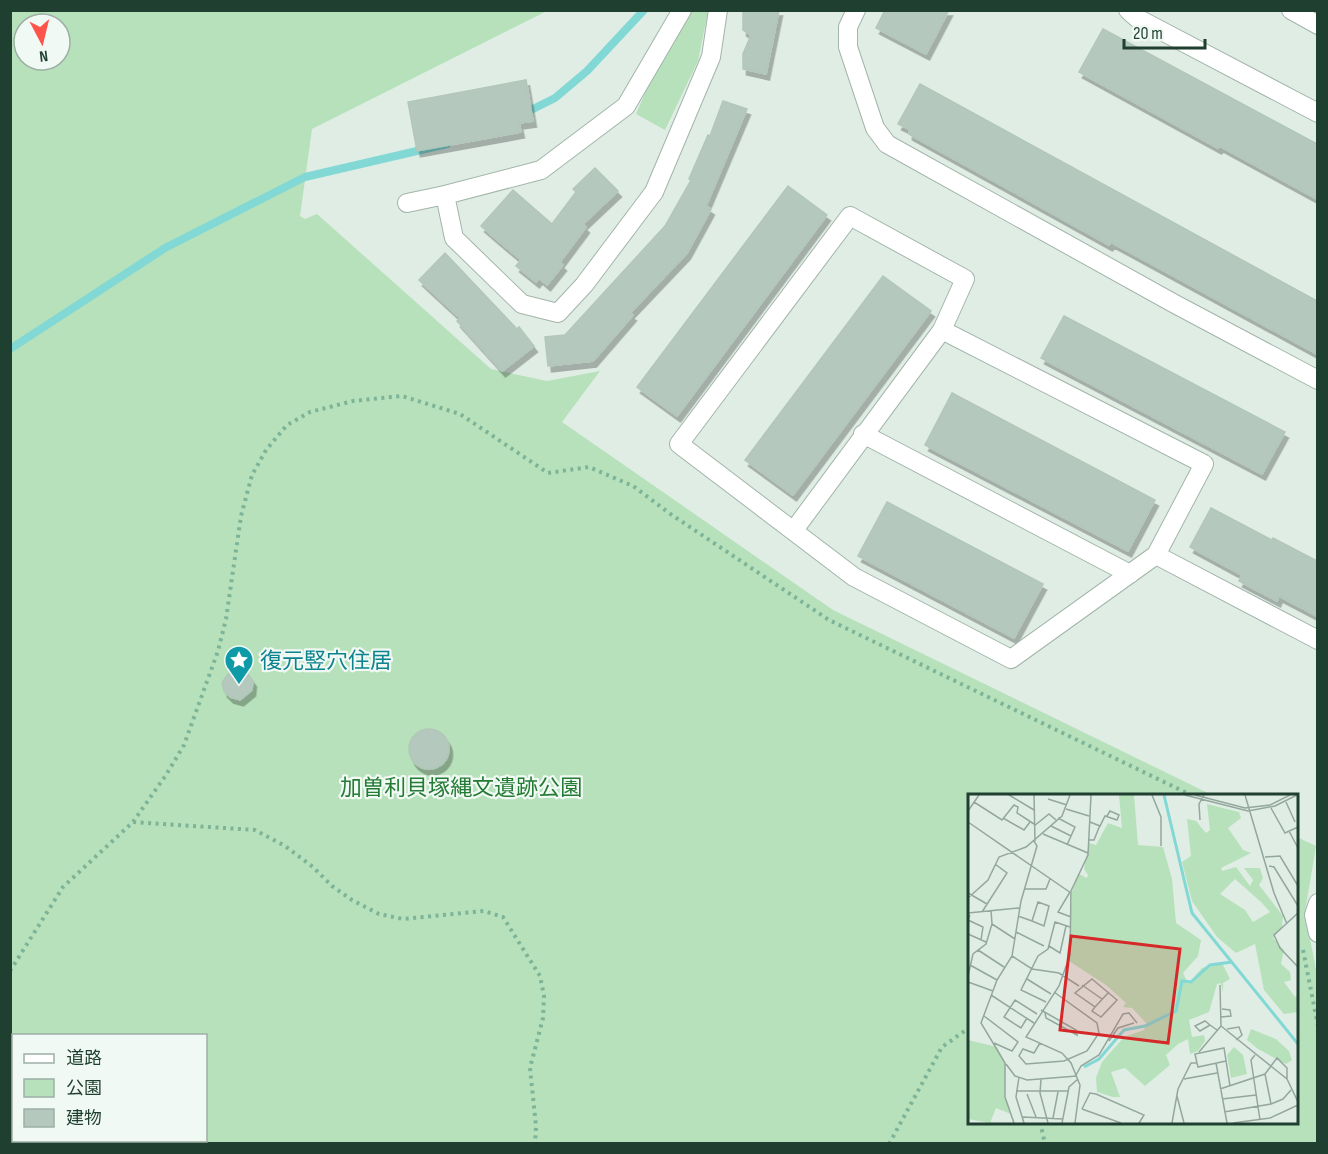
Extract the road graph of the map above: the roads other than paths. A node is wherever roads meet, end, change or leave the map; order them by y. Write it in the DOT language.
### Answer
graph roads {
  1 [pos="682,10"];
  2 [pos="718,10"];
  3 [pos="856,10"];
  4 [pos="1128,10"];
  5 [pos="1291,10"];
  6 [pos="1317,25"];
  7 [pos="1317,113"];
  8 [pos="445,195"];
  9 [pos="407,203"];
  10 [pos="942,330"];
  11 [pos="1317,380"];
  12 [pos="863,434"];
  13 [pos="794,530"];
  14 [pos="1156,555"];
  15 [pos="1130,574"];
  16 [pos="1317,640"];
  1 -- 8 [label="street"];
  2 -- 8 [label="street"];
  3 -- 11 [label="street"];
  4 -- 7 [label="street"];
  5 -- 6 [label="street"];
  8 -- 9 [label="street"];
  10 -- 12 [label="street"];
  10 -- 13 [label="street"];
  10 -- 14 [label="street"];
  12 -- 13 [label="street"];
  12 -- 15 [label="street"];
  13 -- 15 [label="street"];
  14 -- 15 [label="street"];
  14 -- 16 [label="street"];
}
